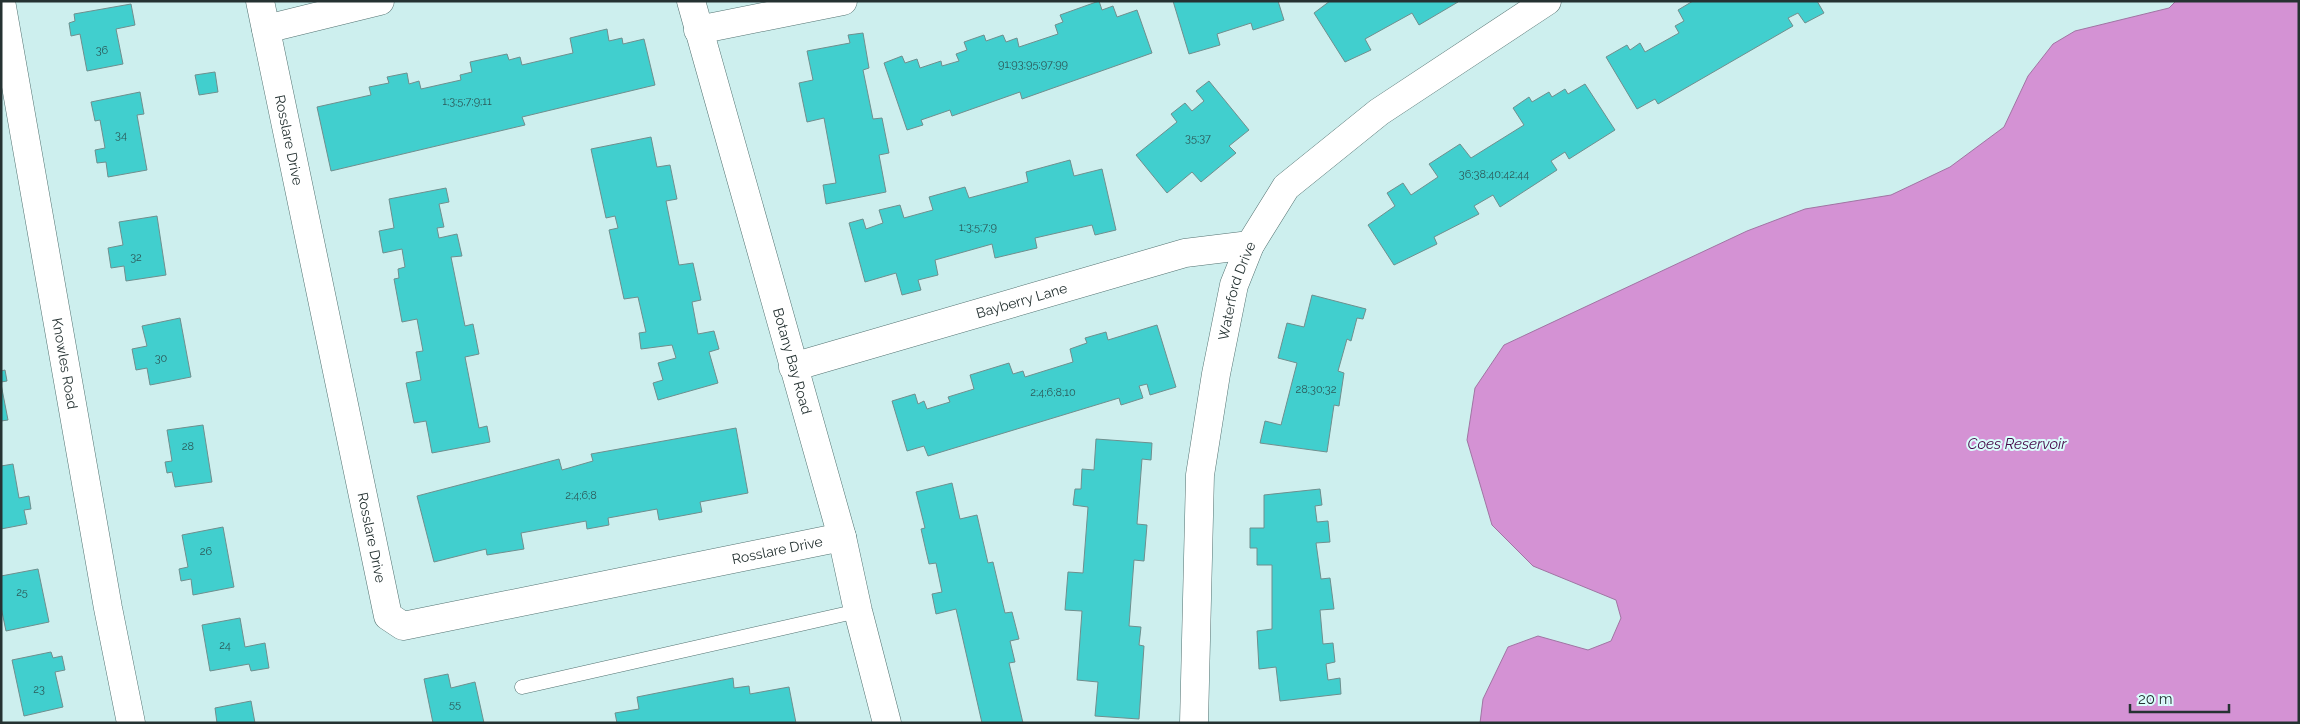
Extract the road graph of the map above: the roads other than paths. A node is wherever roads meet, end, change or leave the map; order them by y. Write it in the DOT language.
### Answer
graph roads {
  1 [pos="2,1"];
  2 [pos="260,1"];
  3 [pos="380,1"];
  4 [pos="691,1"];
  5 [pos="843,1"];
  6 [pos="1547,1"];
  7 [pos="266,29"];
  8 [pos="698,30"];
  9 [pos="1250,245"];
  10 [pos="793,367"];
  11 [pos="842,537"];
  12 [pos="858,611"];
  13 [pos="522,687"];
  14 [pos="131,723"];
  15 [pos="887,723"];
  16 [pos="1194,723"];
  1 -- 14 [label="street, Knowles Road"];
  2 -- 7 [label="street, Rosslare Drive"];
  3 -- 7 [label="street"];
  4 -- 8 [label="street, Botany Bay Road"];
  5 -- 8 [label="street"];
  6 -- 9 [label="street, Waterford Drive"];
  7 -- 11 [label="street, Rosslare Drive"];
  8 -- 10 [label="street, Botany Bay Road"];
  9 -- 10 [label="street, Bayberry Lane"];
  9 -- 16 [label="street, Waterford Drive"];
  10 -- 11 [label="street, Botany Bay Road"];
  11 -- 12 [label="street, Botany Bay Road"];
  12 -- 13 [label="lane"];
  12 -- 15 [label="street, Botany Bay Road"];
}
